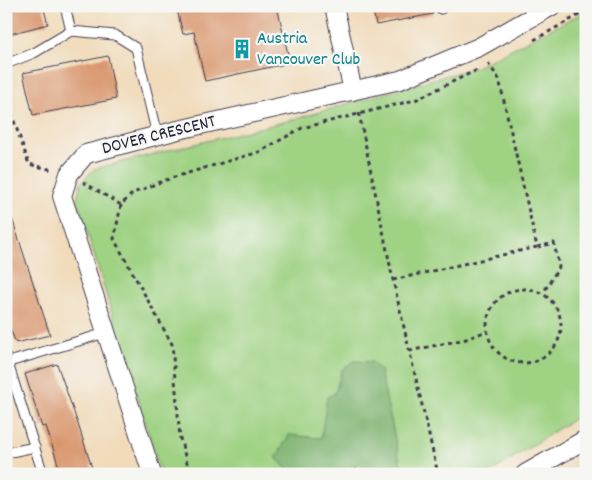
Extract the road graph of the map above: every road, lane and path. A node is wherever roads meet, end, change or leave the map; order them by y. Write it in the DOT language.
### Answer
graph roads {
  1 [pos="65,6"];
  2 [pos="334,6"];
  3 [pos="552,6"];
  4 [pos="586,11"];
  5 [pos="71,31"];
  6 [pos="529,42"];
  7 [pos="479,47"];
  8 [pos="496,60"];
  9 [pos="6,64"];
  10 [pos="488,64"];
  11 [pos="353,91"];
  12 [pos="6,98"];
  13 [pos="359,114"];
  14 [pos="158,135"];
  15 [pos="69,174"];
  16 [pos="121,205"];
  17 [pos="537,246"];
  18 [pos="393,280"];
  19 [pos="543,293"];
  20 [pos="487,331"];
  21 [pos="105,333"];
  22 [pos="409,351"];
  23 [pos="7,361"];
  24 [pos="586,439"];
  25 [pos="35,447"];
  26 [pos="6,453"];
  27 [pos="549,469"];
  28 [pos="43,474"];
  29 [pos="152,474"];
  30 [pos="190,474"];
  31 [pos="347,474"];
  32 [pos="362,474"];
  33 [pos="438,474"];
  34 [pos="525,474"];
  1 -- 5 [label="lane"];
  2 -- 11 [label="street"];
  3 -- 7 [label="street, DOVER CRESCENT"];
  4 -- 6 [label="path"];
  5 -- 9 [label="lane"];
  5 -- 14 [label="lane"];
  7 -- 10 [label="path"];
  7 -- 11 [label="street, DOVER CRESCENT"];
  8 -- 10 [label="path"];
  10 -- 13 [label="path"];
  10 -- 17 [label="path"];
  11 -- 13 [label="path"];
  11 -- 14 [label="street, DOVER CRESCENT"];
  12 -- 15 [label="path"];
  13 -- 16 [label="path"];
  13 -- 18 [label="path"];
  14 -- 15 [label="street, DOVER CRESCENT"];
  15 -- 16 [label="path"];
  15 -- 21 [label="street, DOVER CRESCENT"];
  16 -- 30 [label="path"];
  17 -- 18 [label="path"];
  17 -- 19 [label="path"];
  18 -- 22 [label="path"];
  19 -- 20 [label="path"];
  19 -- 20 [label="path"];
  20 -- 22 [label="path"];
  21 -- 23 [label="lane"];
  21 -- 29 [label="street, DOVER CRESCENT"];
  22 -- 33 [label="path"];
  23 -- 25 [label="lane"];
  24 -- 27 [label="street"];
  25 -- 26 [label="lane"];
  25 -- 28 [label="lane"];
  27 -- 34 [label="street"];
  31 -- 32 [label="path"];
}
